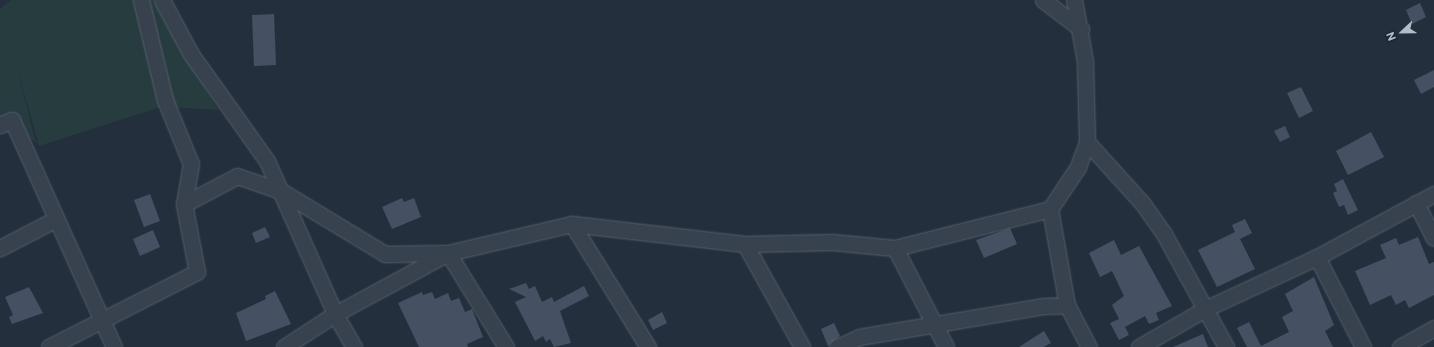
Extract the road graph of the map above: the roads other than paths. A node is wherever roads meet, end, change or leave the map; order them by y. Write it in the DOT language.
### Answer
graph roads {
  1 [pos="141,0"];
  2 [pos="162,0"];
  3 [pos="1043,0"];
  4 [pos="1074,0"];
  5 [pos="1081,29"];
  6 [pos="0,125"];
  7 [pos="1086,142"];
  8 [pos="281,191"];
  9 [pos="1434,194"];
  10 [pos="1416,203"];
  11 [pos="184,204"];
  12 [pos="1050,209"];
  13 [pos="56,219"];
  14 [pos="572,224"];
  15 [pos="1434,238"];
  16 [pos="745,244"];
  17 [pos="0,248"];
  18 [pos="896,248"];
  19 [pos="448,253"];
  20 [pos="1317,258"];
  21 [pos="1067,305"];
  22 [pos="1205,309"];
  23 [pos="334,314"];
  24 [pos="102,321"];
  25 [pos="933,327"];
  26 [pos="1434,328"];
  27 [pos="49,347"];
  28 [pos="114,347"];
  29 [pos="284,347"];
  30 [pos="354,347"];
  31 [pos="506,347"];
  32 [pos="648,347"];
  33 [pos="802,347"];
  34 [pos="837,347"];
  35 [pos="946,347"];
  36 [pos="1089,347"];
  37 [pos="1139,347"];
  38 [pos="1226,347"];
  39 [pos="1363,347"];
  40 [pos="1400,347"];
  1 -- 11 [label="street"];
  2 -- 8 [label="street"];
  3 -- 5 [label="street"];
  4 -- 5 [label="street"];
  5 -- 7 [label="street"];
  6 -- 13 [label="street"];
  7 -- 12 [label="street"];
  7 -- 22 [label="street"];
  8 -- 11 [label="street"];
  8 -- 19 [label="street"];
  8 -- 23 [label="street"];
  9 -- 10 [label="street"];
  10 -- 15 [label="street"];
  10 -- 20 [label="street"];
  11 -- 24 [label="street"];
  12 -- 18 [label="street"];
  12 -- 21 [label="street"];
  13 -- 17 [label="street"];
  13 -- 24 [label="street"];
  14 -- 16 [label="street"];
  14 -- 19 [label="street"];
  14 -- 32 [label="street"];
  16 -- 18 [label="street"];
  16 -- 33 [label="street"];
  18 -- 25 [label="street"];
  19 -- 23 [label="street"];
  19 -- 31 [label="street"];
  20 -- 22 [label="street"];
  20 -- 39 [label="street"];
  21 -- 25 [label="street"];
  21 -- 36 [label="street"];
  22 -- 37 [label="street"];
  22 -- 38 [label="street"];
  23 -- 29 [label="street"];
  23 -- 30 [label="street"];
  24 -- 27 [label="street"];
  24 -- 28 [label="street"];
  25 -- 34 [label="street"];
  25 -- 35 [label="street"];
  26 -- 40 [label="street"];
}
